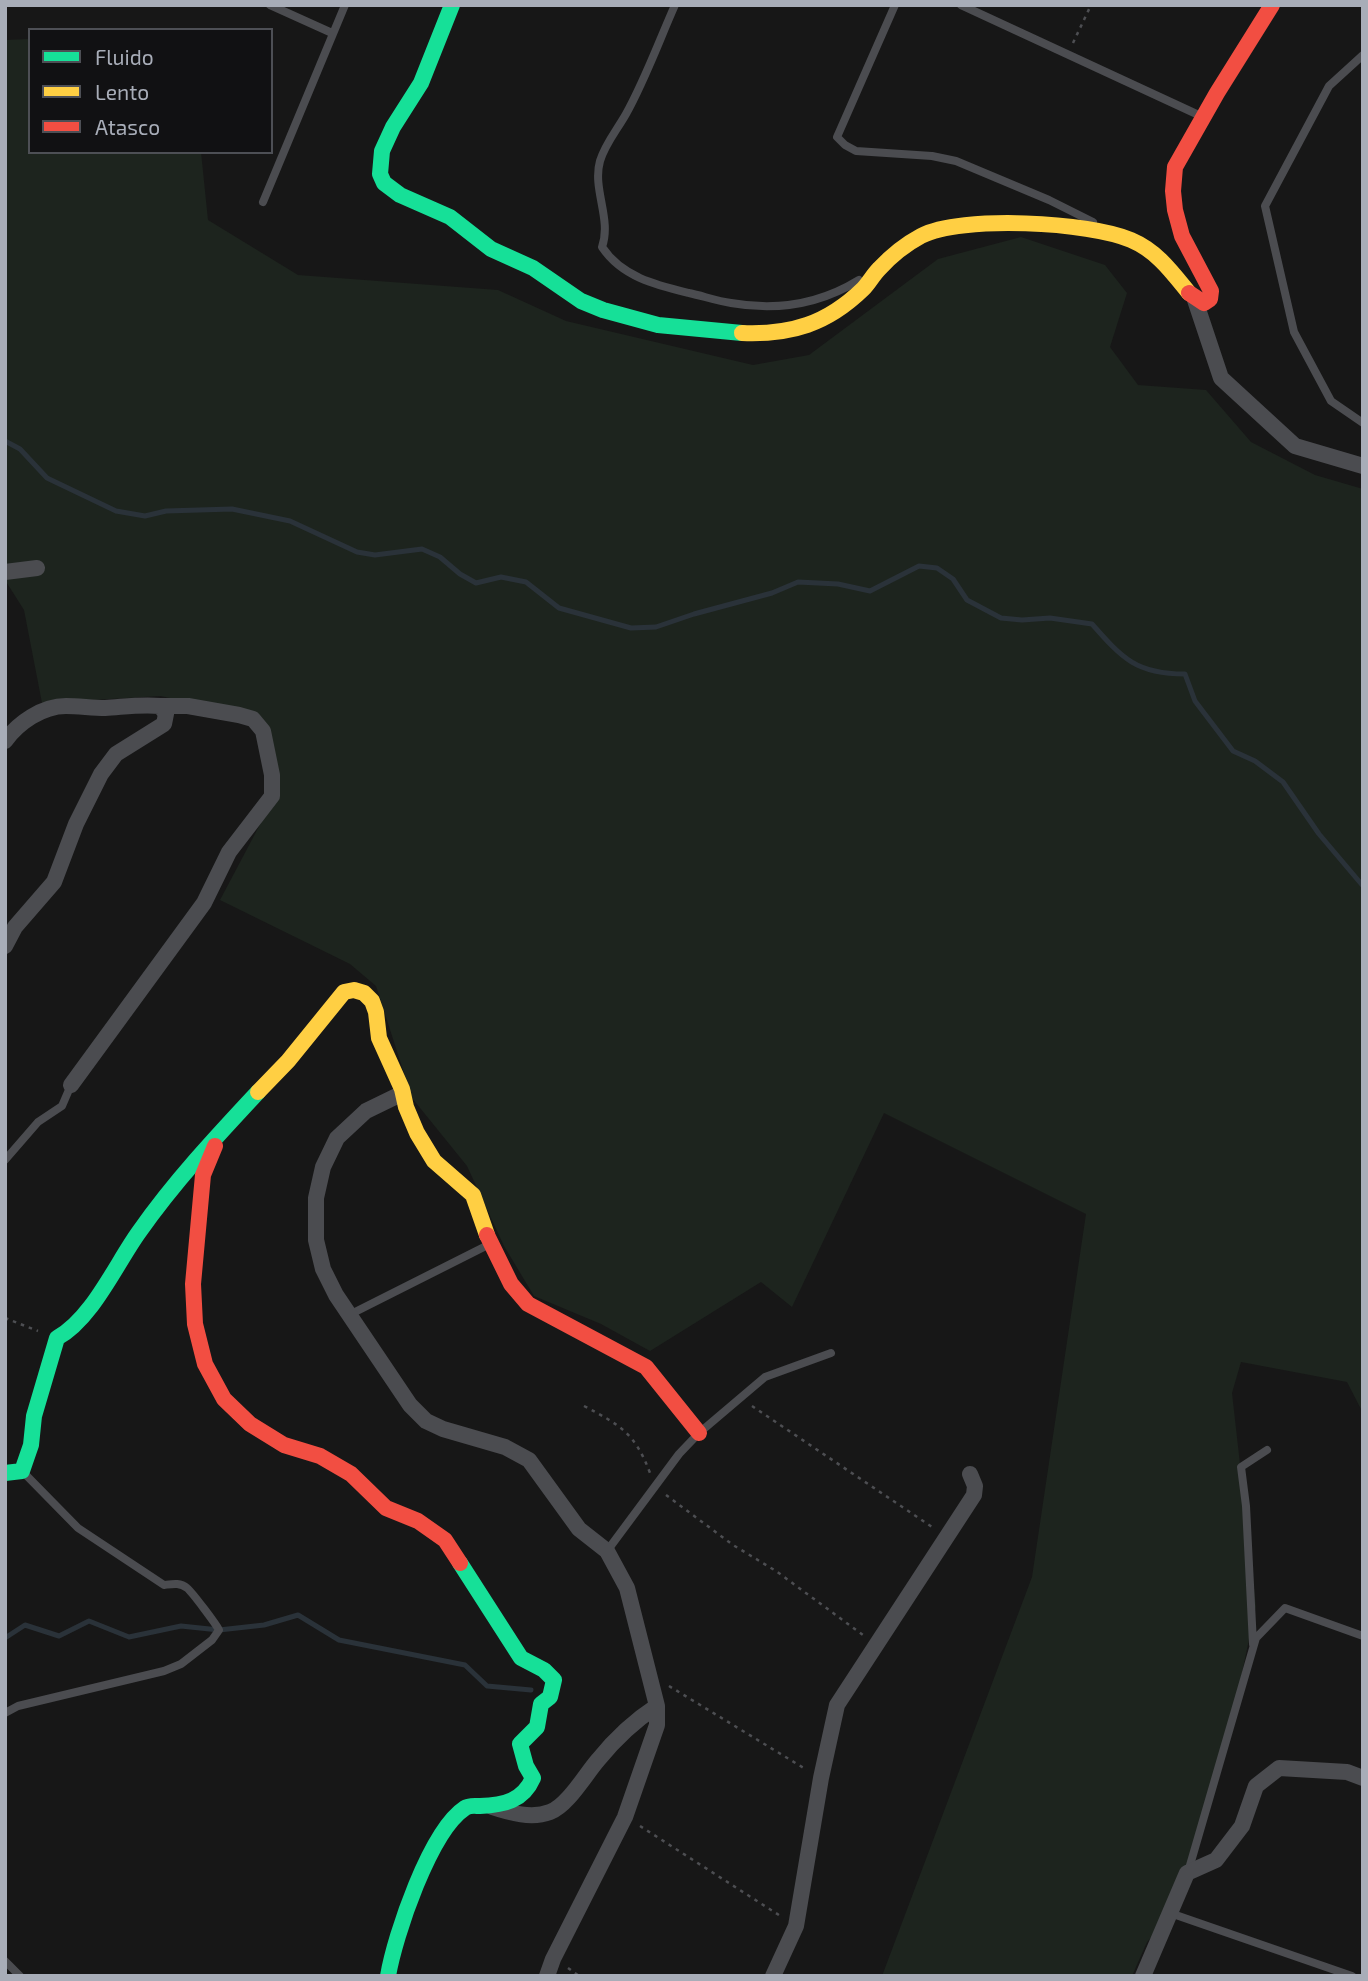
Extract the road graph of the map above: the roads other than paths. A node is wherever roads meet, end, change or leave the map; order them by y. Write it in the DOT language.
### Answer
graph roads {
  1 [pos="270,5"];
  2 [pos="345,5"];
  3 [pos="452,5"];
  4 [pos="675,5"];
  5 [pos="895,5"];
  6 [pos="961,5"];
  7 [pos="1272,5"];
  8 [pos="332,33"];
  9 [pos="1363,55"];
  10 [pos="1204,118"];
  11 [pos="263,202"];
  12 [pos="1134,240"];
  13 [pos="883,265"];
  14 [pos="1195,300"];
  15 [pos="1363,423"];
  16 [pos="1363,466"];
  17 [pos="37,568"];
  18 [pos="5,572"];
  19 [pos="160,706"];
  20 [pos="5,741"];
  21 [pos="5,946"];
  22 [pos="71,1085"];
  23 [pos="403,1093"];
  24 [pos="220,1133"];
  25 [pos="5,1160"];
  26 [pos="490,1243"];
  27 [pos="349,1315"];
  28 [pos="831,1353"];
  29 [pos="699,1433"];
  30 [pos="1267,1450"];
  31 [pos="22,1471"];
  32 [pos="5,1472"];
  33 [pos="970,1474"];
  34 [pos="607,1551"];
  35 [pos="1363,1636"];
  36 [pos="1253,1647"];
  37 [pos="657,1706"];
  38 [pos="5,1713"];
  39 [pos="1363,1778"];
  40 [pos="489,1806"];
  41 [pos="1187,1873"];
  42 [pos="1168,1912"];
  43 [pos="5,1961"];
  44 [pos="20,1976"];
  45 [pos="388,1976"];
  46 [pos="547,1976"];
  47 [pos="773,1976"];
  48 [pos="1143,1976"];
  49 [pos="1352,1976"];
  1 -- 8 [label="lane"];
  2 -- 8 [label="lane"];
  3 -- 13 [label="street"];
  4 -- 13 [label="lane"];
  5 -- 12 [label="lane"];
  6 -- 10 [label="lane"];
  7 -- 10 [label="street"];
  8 -- 11 [label="lane"];
  9 -- 15 [label="lane"];
  10 -- 14 [label="street"];
  12 -- 13 [label="street"];
  12 -- 14 [label="street"];
  14 -- 16 [label="street"];
  17 -- 18 [label="street"];
  19 -- 20 [label="street"];
  19 -- 21 [label="street"];
  19 -- 22 [label="street"];
  22 -- 25 [label="lane"];
  23 -- 24 [label="street"];
  23 -- 26 [label="street"];
  23 -- 27 [label="street"];
  24 -- 31 [label="street"];
  24 -- 40 [label="street"];
  26 -- 27 [label="lane"];
  26 -- 29 [label="street"];
  27 -- 34 [label="street"];
  28 -- 29 [label="lane"];
  29 -- 34 [label="lane"];
  30 -- 36 [label="lane"];
  31 -- 32 [label="street"];
  31 -- 38 [label="lane"];
  33 -- 47 [label="street"];
  34 -- 37 [label="street"];
  35 -- 36 [label="lane"];
  36 -- 41 [label="lane"];
  37 -- 40 [label="street"];
  37 -- 46 [label="street"];
  39 -- 41 [label="street"];
  40 -- 45 [label="street"];
  41 -- 42 [label="street"];
  42 -- 48 [label="street"];
  42 -- 49 [label="lane"];
  43 -- 44 [label="lane"];
}
